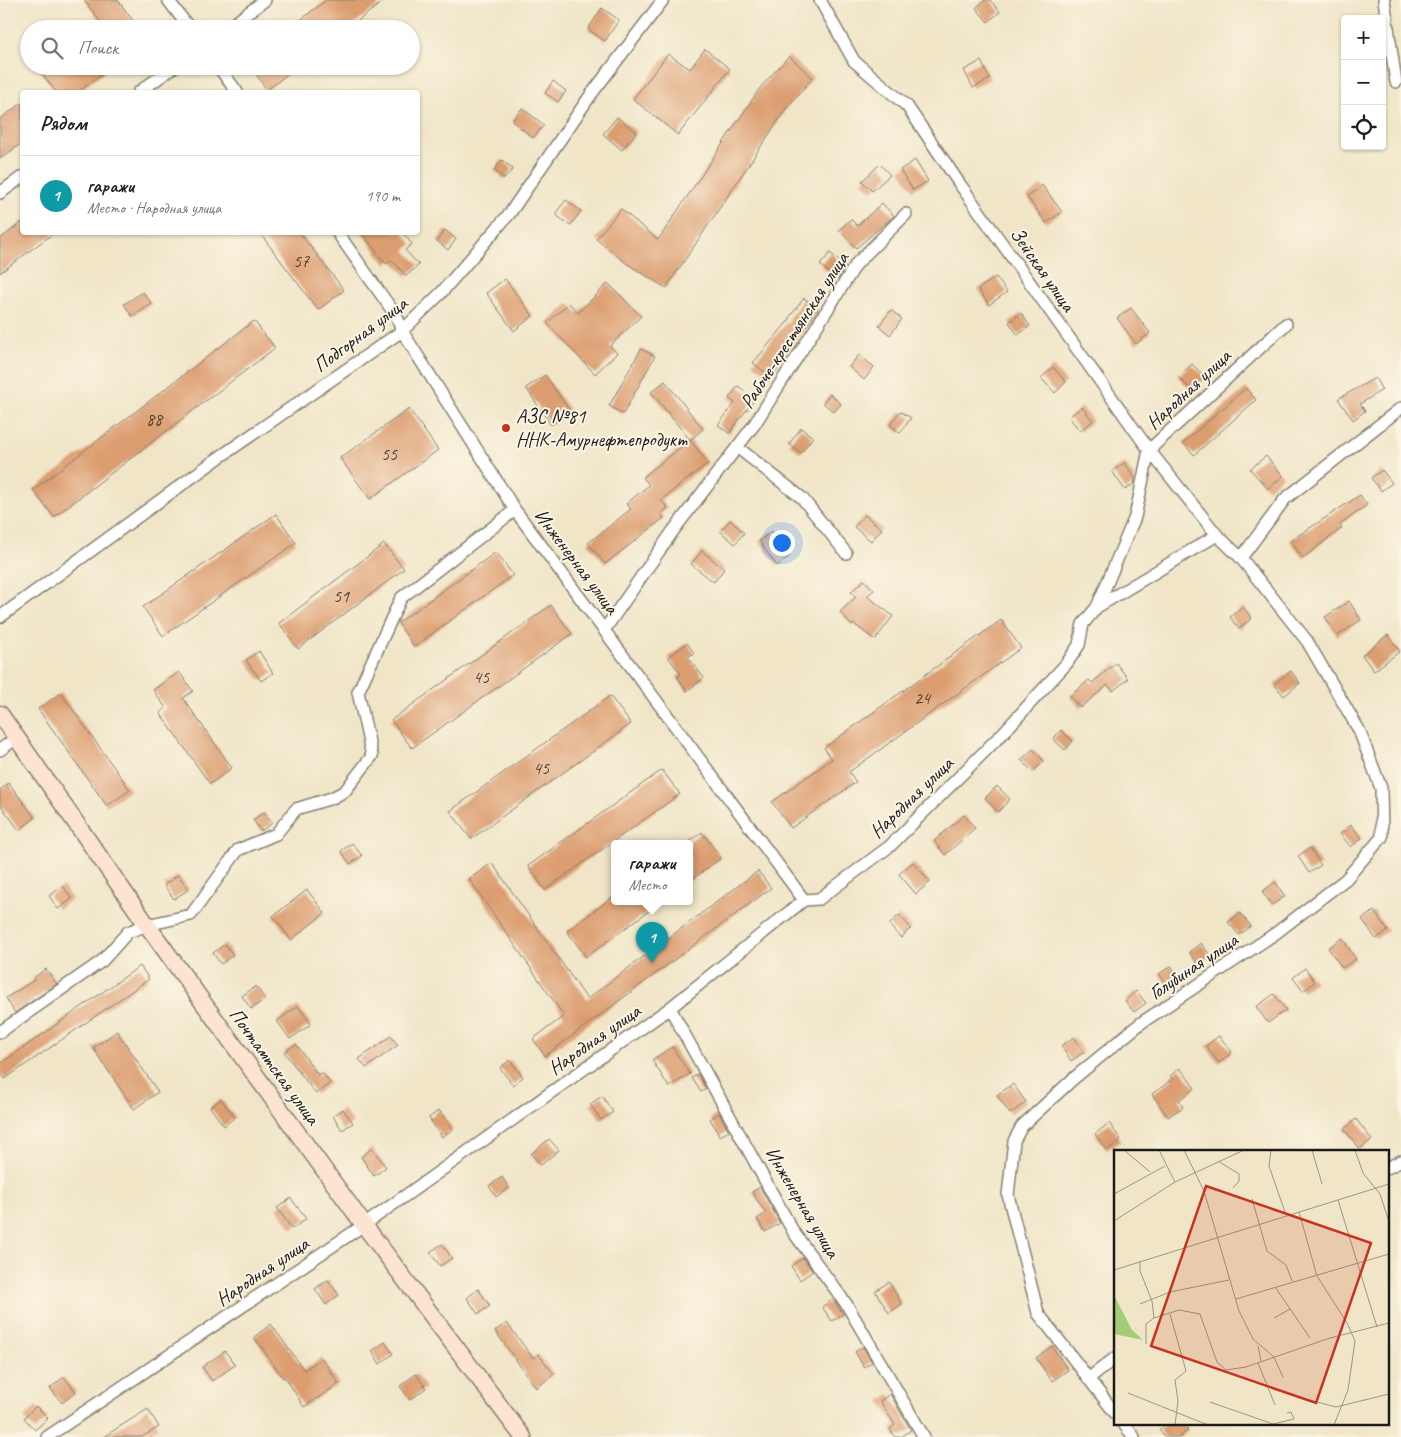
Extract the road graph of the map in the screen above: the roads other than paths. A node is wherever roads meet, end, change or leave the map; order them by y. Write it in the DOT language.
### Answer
graph roads {
  1 [pos="168,0"];
  2 [pos="265,0"];
  3 [pos="663,0"];
  4 [pos="820,0"];
  5 [pos="1384,0"];
  6 [pos="183,20"];
  7 [pos="239,20"];
  8 [pos="163,75"];
  9 [pos="225,75"];
  10 [pos="1396,82"];
  11 [pos="142,90"];
  12 [pos="236,90"];
  13 [pos="20,178"];
  14 [pos="0,193"];
  15 [pos="906,214"];
  16 [pos="339,235"];
  17 [pos="1286,324"];
  18 [pos="402,331"];
  19 [pos="1401,408"];
  20 [pos="737,447"];
  21 [pos="1149,450"];
  22 [pos="515,510"];
  23 [pos="1216,535"];
  24 [pos="846,553"];
  25 [pos="1241,558"];
  26 [pos="1097,607"];
  27 [pos="0,617"];
  28 [pos="605,629"];
  29 [pos="0,714"];
  30 [pos="16,738"];
  31 [pos="0,750"];
  32 [pos="804,900"];
  33 [pos="147,925"];
  34 [pos="670,1008"];
  35 [pos="0,1032"];
  36 [pos="1401,1161"];
  37 [pos="1388,1168"];
  38 [pos="364,1225"];
  39 [pos="1114,1359"];
  40 [pos="1088,1379"];
  41 [pos="1114,1412"];
  42 [pos="1124,1424"];
  43 [pos="47,1437"];
  44 [pos="523,1437"];
  45 [pos="924,1437"];
  46 [pos="1134,1437"];
  1 -- 6 [label="street"];
  2 -- 7 [label="street"];
  3 -- 18 [label="street, Подгорная улица"];
  4 -- 21 [label="street, Зейская улица"];
  5 -- 10 [label="street"];
  8 -- 11 [label="street"];
  9 -- 12 [label="street"];
  13 -- 14 [label="street"];
  15 -- 20 [label="street, Рабоче-крестьянская улица"];
  16 -- 18 [label="street, Инженерная улица"];
  17 -- 21 [label="street, Народная улица"];
  18 -- 22 [label="street, Инженерная улица"];
  18 -- 27 [label="street, Подгорная улица"];
  19 -- 25 [label="street"];
  20 -- 24 [label="street"];
  20 -- 28 [label="street, Рабоче-крестьянская улица"];
  21 -- 23 [label="street, Зейская улица"];
  21 -- 26 [label="street, Народная улица"];
  22 -- 28 [label="street, Инженерная улица"];
  22 -- 33 [label="street"];
  23 -- 25 [label="street, Зейская улица"];
  23 -- 26 [label="street, Народная улица"];
  25 -- 40 [label="street, Голубиная улица"];
  26 -- 32 [label="street, Народная улица"];
  28 -- 32 [label="street, Инженерная улица"];
  29 -- 30 [label="street, Почтамтская улица"];
  30 -- 31 [label="street"];
  30 -- 33 [label="street, Почтамтская улица"];
  32 -- 34 [label="street, Народная улица"];
  33 -- 35 [label="street"];
  33 -- 38 [label="street, Почтамтская улица"];
  34 -- 38 [label="street, Народная улица"];
  34 -- 45 [label="street, Инженерная улица"];
  36 -- 37 [label="street"];
  38 -- 43 [label="street, Народная улица"];
  38 -- 44 [label="street, Почтамтская улица"];
  39 -- 40 [label="street"];
  40 -- 41 [label="street, Голубиная улица"];
  42 -- 46 [label="street"];
}
